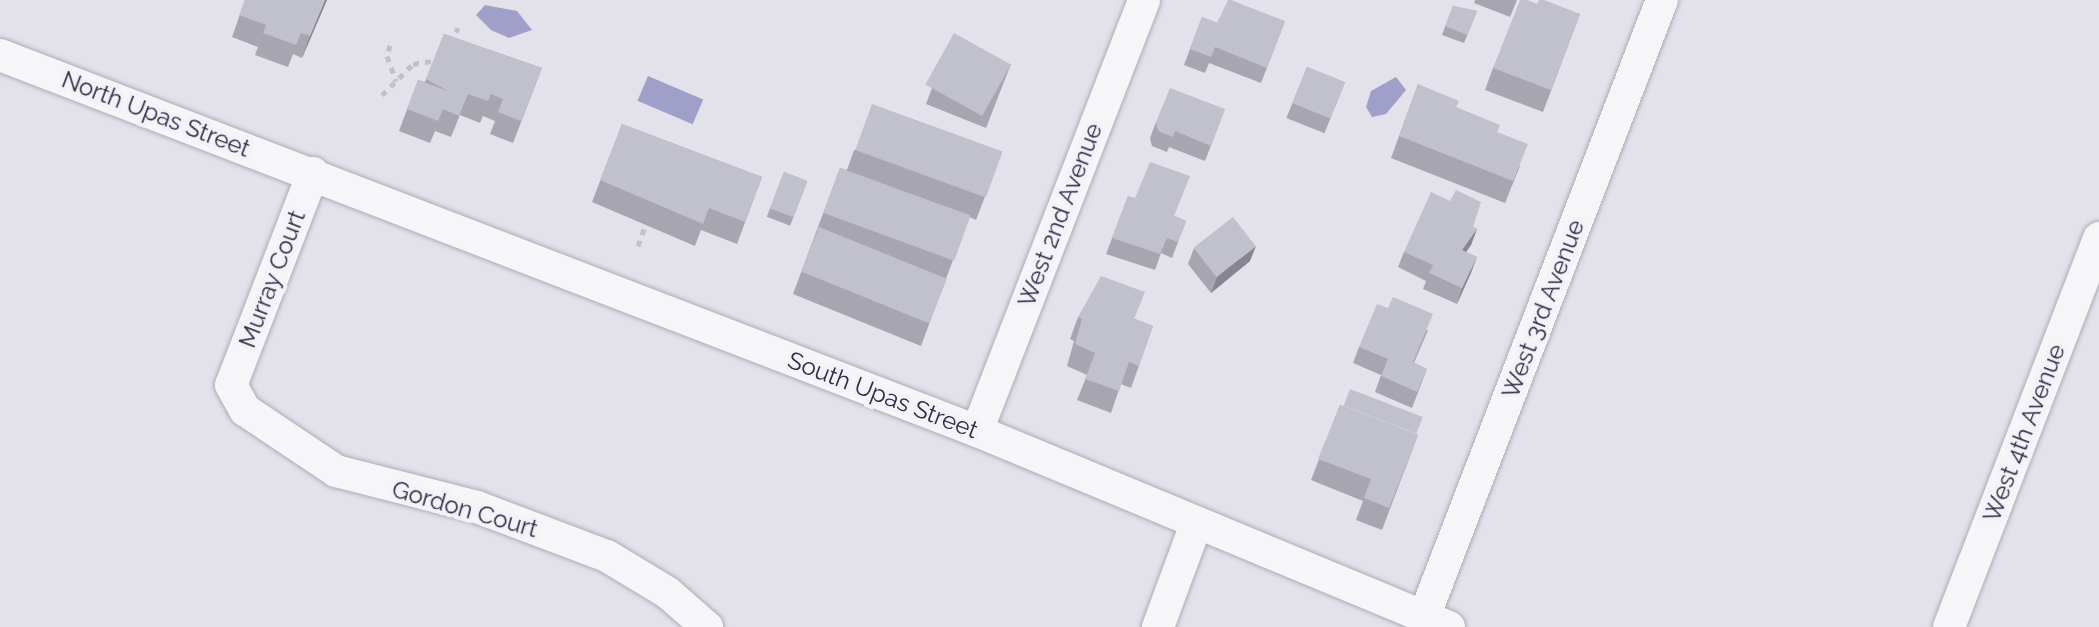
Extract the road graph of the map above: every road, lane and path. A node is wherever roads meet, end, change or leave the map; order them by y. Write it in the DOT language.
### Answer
graph roads {
  1 [pos="1144,0"];
  2 [pos="1662,0"];
  3 [pos="458,27"];
  4 [pos="390,45"];
  5 [pos="449,48"];
  6 [pos="0,55"];
  7 [pos="433,61"];
  8 [pos="396,81"];
  9 [pos="382,95"];
  10 [pos="313,173"];
  11 [pos="645,227"];
  12 [pos="2099,238"];
  13 [pos="638,246"];
  14 [pos="231,385"];
  15 [pos="977,431"];
  16 [pos="1196,524"];
  17 [pos="1437,622"];
  18 [pos="707,627"];
  19 [pos="1158,627"];
  20 [pos="1949,627"];
  1 -- 15 [label="street, West 2nd Avenue"];
  2 -- 17 [label="street, West 3rd Avenue"];
  3 -- 5 [label="path"];
  4 -- 8 [label="path"];
  6 -- 10 [label="street, North Upas Street"];
  7 -- 8 [label="path"];
  8 -- 9 [label="path"];
  10 -- 14 [label="street, Murray Court"];
  10 -- 15 [label="street, South Upas Street"];
  11 -- 13 [label="path"];
  12 -- 20 [label="street, West 4th Avenue"];
  14 -- 18 [label="street, Gordon Court"];
  15 -- 16 [label="street, South Upas Street"];
  16 -- 17 [label="street, South Upas Street"];
  16 -- 19 [label="street"];
}
